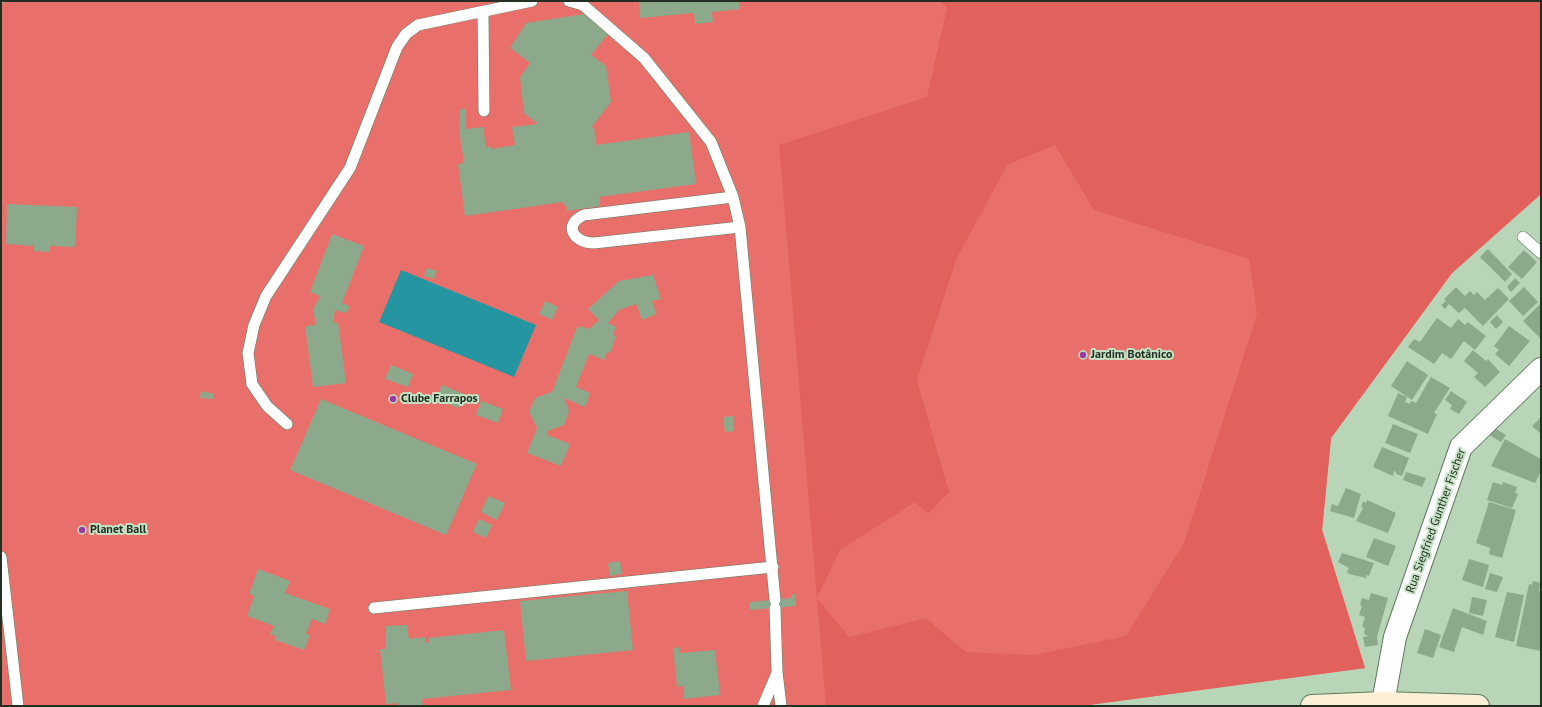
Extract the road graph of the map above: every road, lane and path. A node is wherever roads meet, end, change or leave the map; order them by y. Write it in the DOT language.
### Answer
graph roads {
  1 [pos="532,1"];
  2 [pos="569,1"];
  3 [pos="483,12"];
  4 [pos="484,111"];
  5 [pos="733,197"];
  6 [pos="740,227"];
  7 [pos="1523,237"];
  8 [pos="1541,254"];
  9 [pos="1541,369"];
  10 [pos="288,424"];
  11 [pos="1,556"];
  12 [pos="773,567"];
  13 [pos="374,608"];
  14 [pos="777,672"];
  15 [pos="1383,703"];
  16 [pos="18,706"];
  17 [pos="763,706"];
  18 [pos="781,706"];
  19 [pos="1312,706"];
  20 [pos="1478,706"];
  1 -- 3 [label="lane"];
  2 -- 5 [label="lane"];
  3 -- 4 [label="lane"];
  3 -- 10 [label="lane"];
  5 -- 6 [label="lane"];
  5 -- 6 [label="lane"];
  6 -- 12 [label="lane"];
  7 -- 8 [label="lane"];
  9 -- 15 [label="street, Rua Siegfried Gunther Fischer"];
  11 -- 16 [label="lane"];
  12 -- 13 [label="lane"];
  12 -- 14 [label="lane"];
  14 -- 17 [label="lane"];
  14 -- 18 [label="lane"];
  15 -- 19 [label="main road"];
  15 -- 20 [label="main road"];
}
